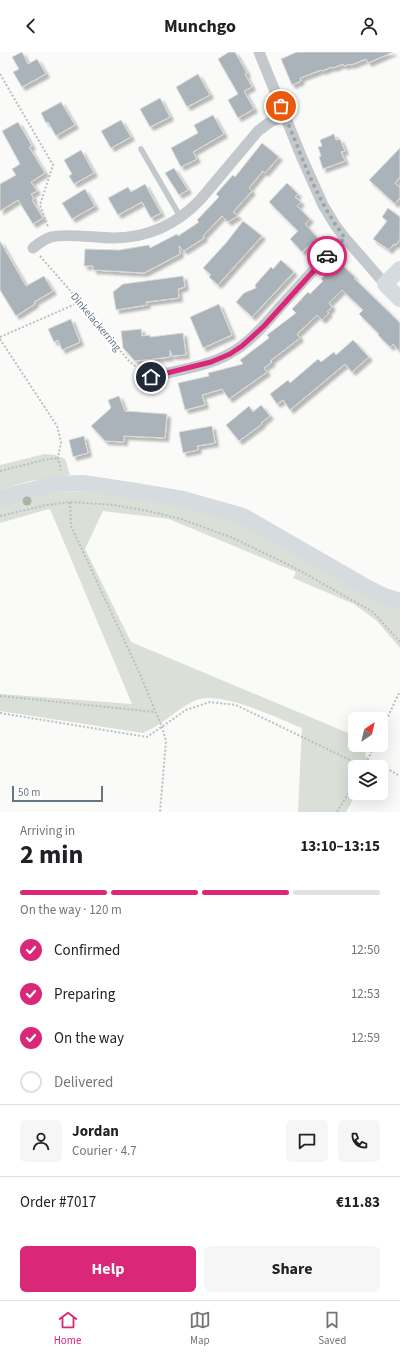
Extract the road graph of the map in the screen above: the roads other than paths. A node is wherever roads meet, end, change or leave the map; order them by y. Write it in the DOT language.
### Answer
graph roads {
  1 [pos="259,52"];
  2 [pos="285,116"];
  3 [pos="141,150"];
  4 [pos="180,218"];
  5 [pos="345,238"];
  6 [pos="33,248"];
  7 [pos="400,269"];
  8 [pos="385,284"];
  9 [pos="400,299"];
  10 [pos="151,377"];
  11 [pos="0,498"];
  12 [pos="400,602"];
  1 -- 2 [label="street"];
  2 -- 4 [label="street"];
  2 -- 5 [label="street"];
  3 -- 4 [label="lane"];
  4 -- 6 [label="street"];
  5 -- 8 [label="street"];
  5 -- 10 [label="street"];
  7 -- 8 [label="street"];
  8 -- 9 [label="street"];
  11 -- 12 [label="street"];
}
